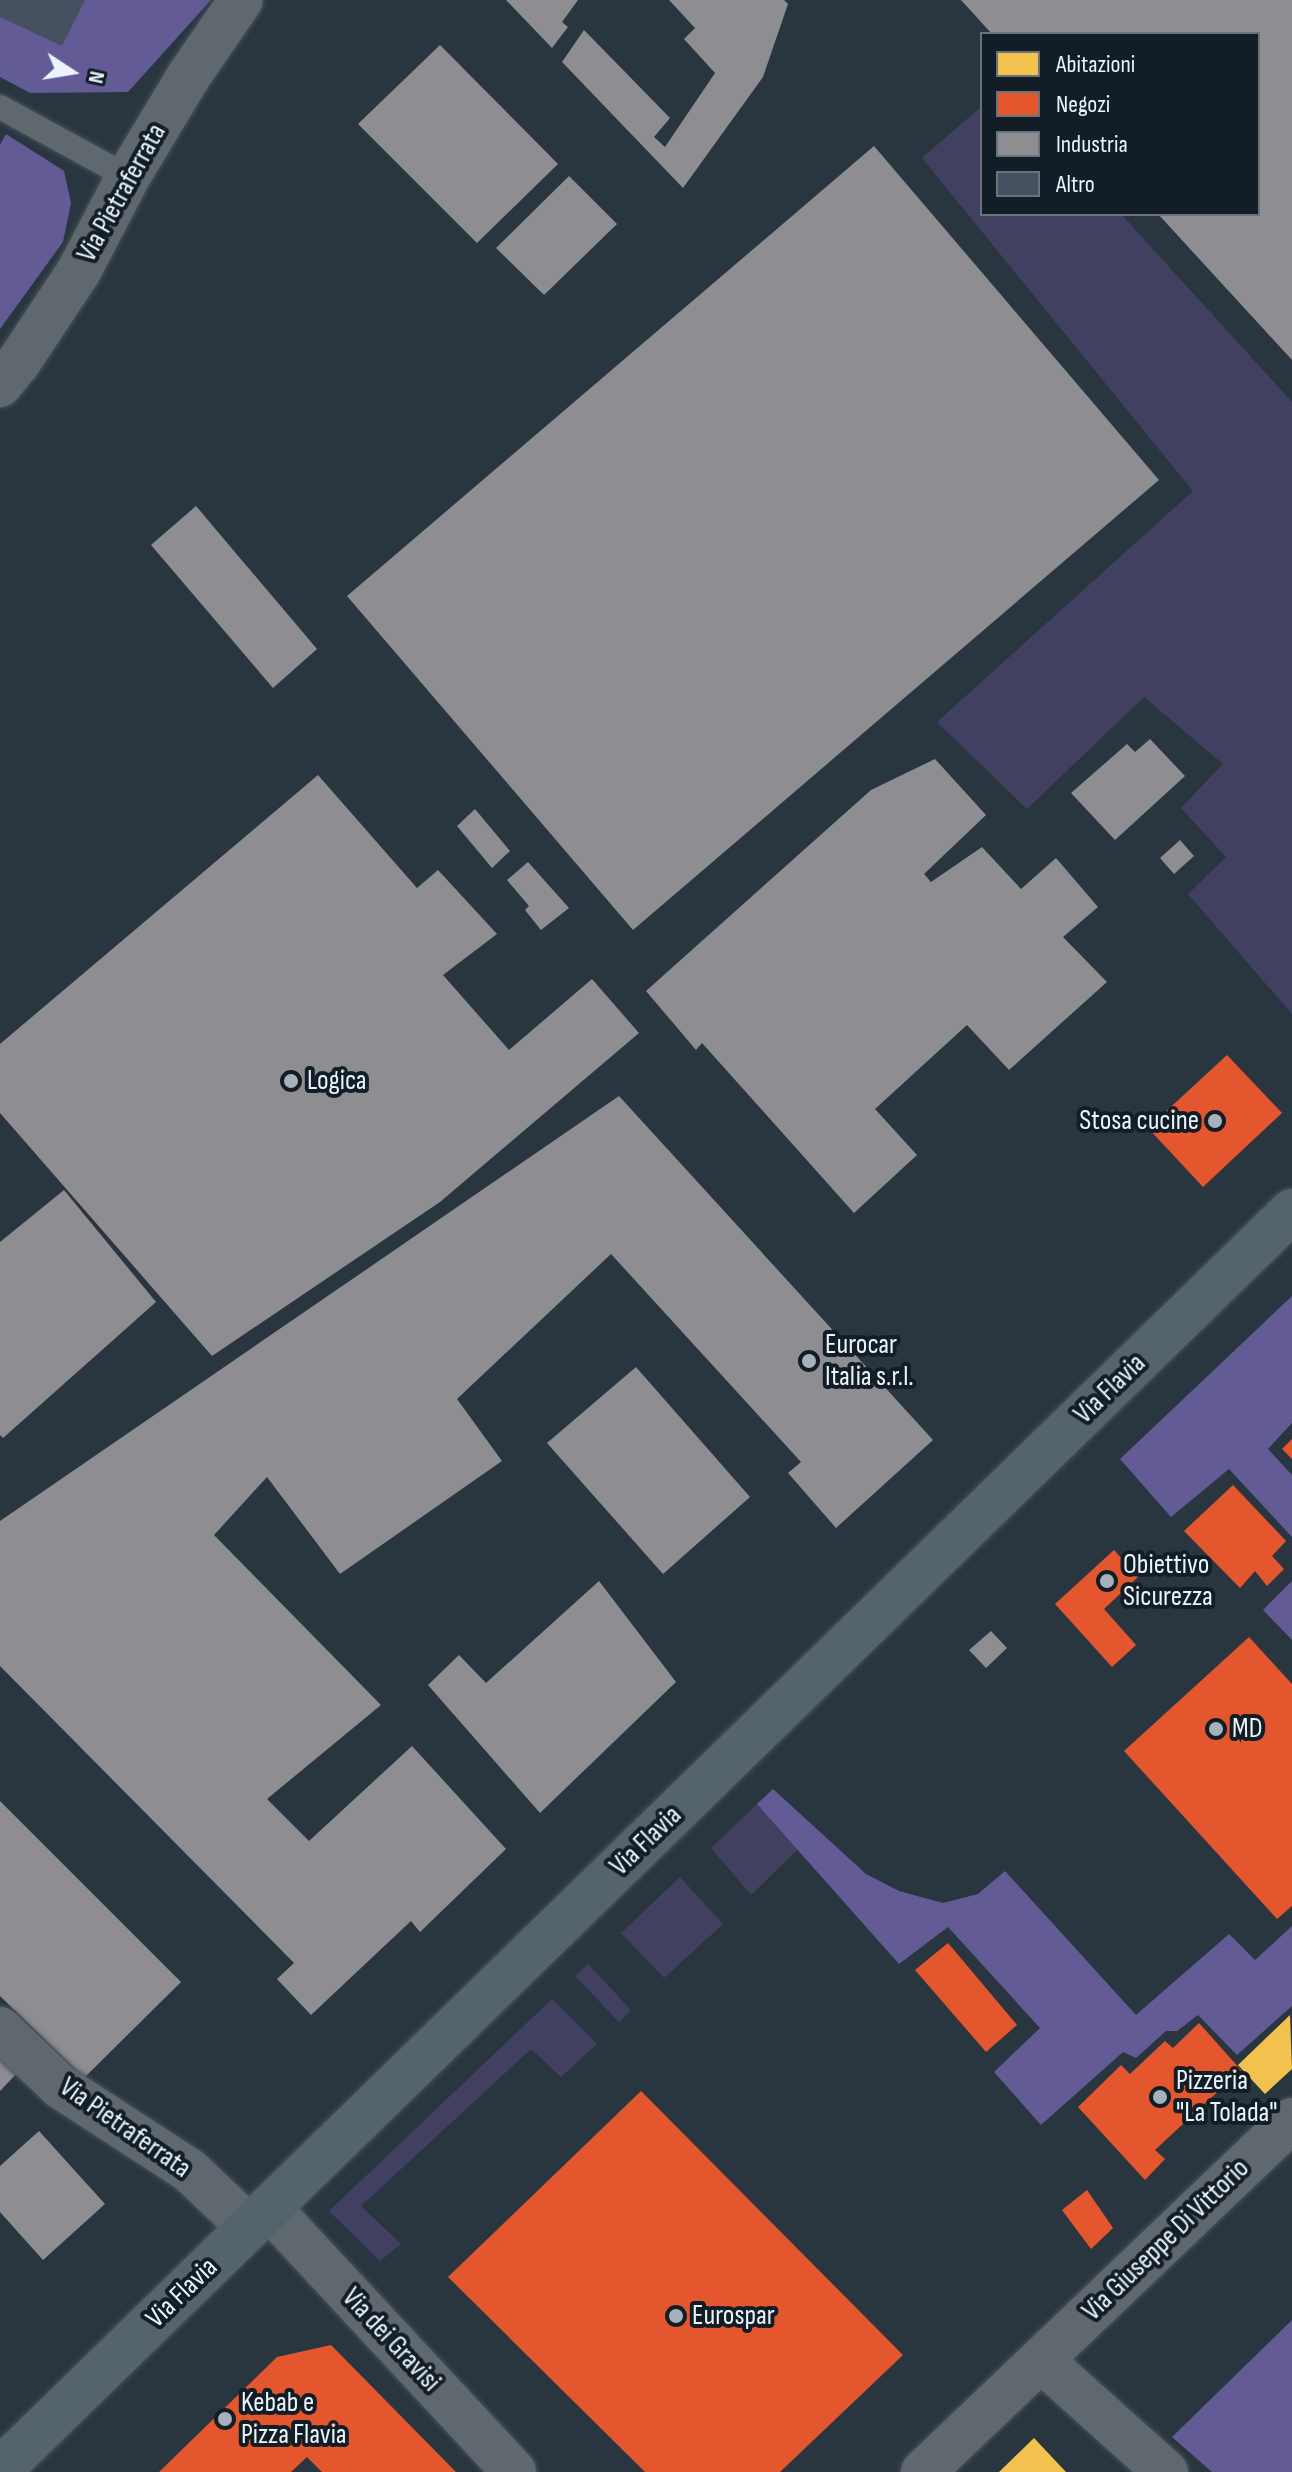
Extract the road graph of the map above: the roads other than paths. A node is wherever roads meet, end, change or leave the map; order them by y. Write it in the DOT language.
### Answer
graph roads {
  1 [pos="241,0"];
  2 [pos="0,107"];
  3 [pos="128,177"];
  4 [pos="0,385"];
  5 [pos="1292,1211"];
  6 [pos="0,2029"];
  7 [pos="1292,2120"];
  8 [pos="259,2218"];
  9 [pos="1041,2360"];
  10 [pos="0,2470"];
  11 [pos="514,2472"];
  12 [pos="923,2472"];
  13 [pos="1166,2472"];
  1 -- 3 [label="street, Via Pietraferrata"];
  2 -- 3 [label="lane"];
  3 -- 4 [label="street, Via Pietraferrata"];
  5 -- 8 [label="main road, Via Flavia"];
  6 -- 8 [label="street, Via Pietraferrata"];
  7 -- 9 [label="street, Via Giuseppe Di Vittorio"];
  8 -- 10 [label="main road, Via Flavia"];
  8 -- 11 [label="street, Via dei Gravisi"];
  9 -- 12 [label="street, Via Giuseppe Di Vittorio"];
  9 -- 13 [label="street"];
}
